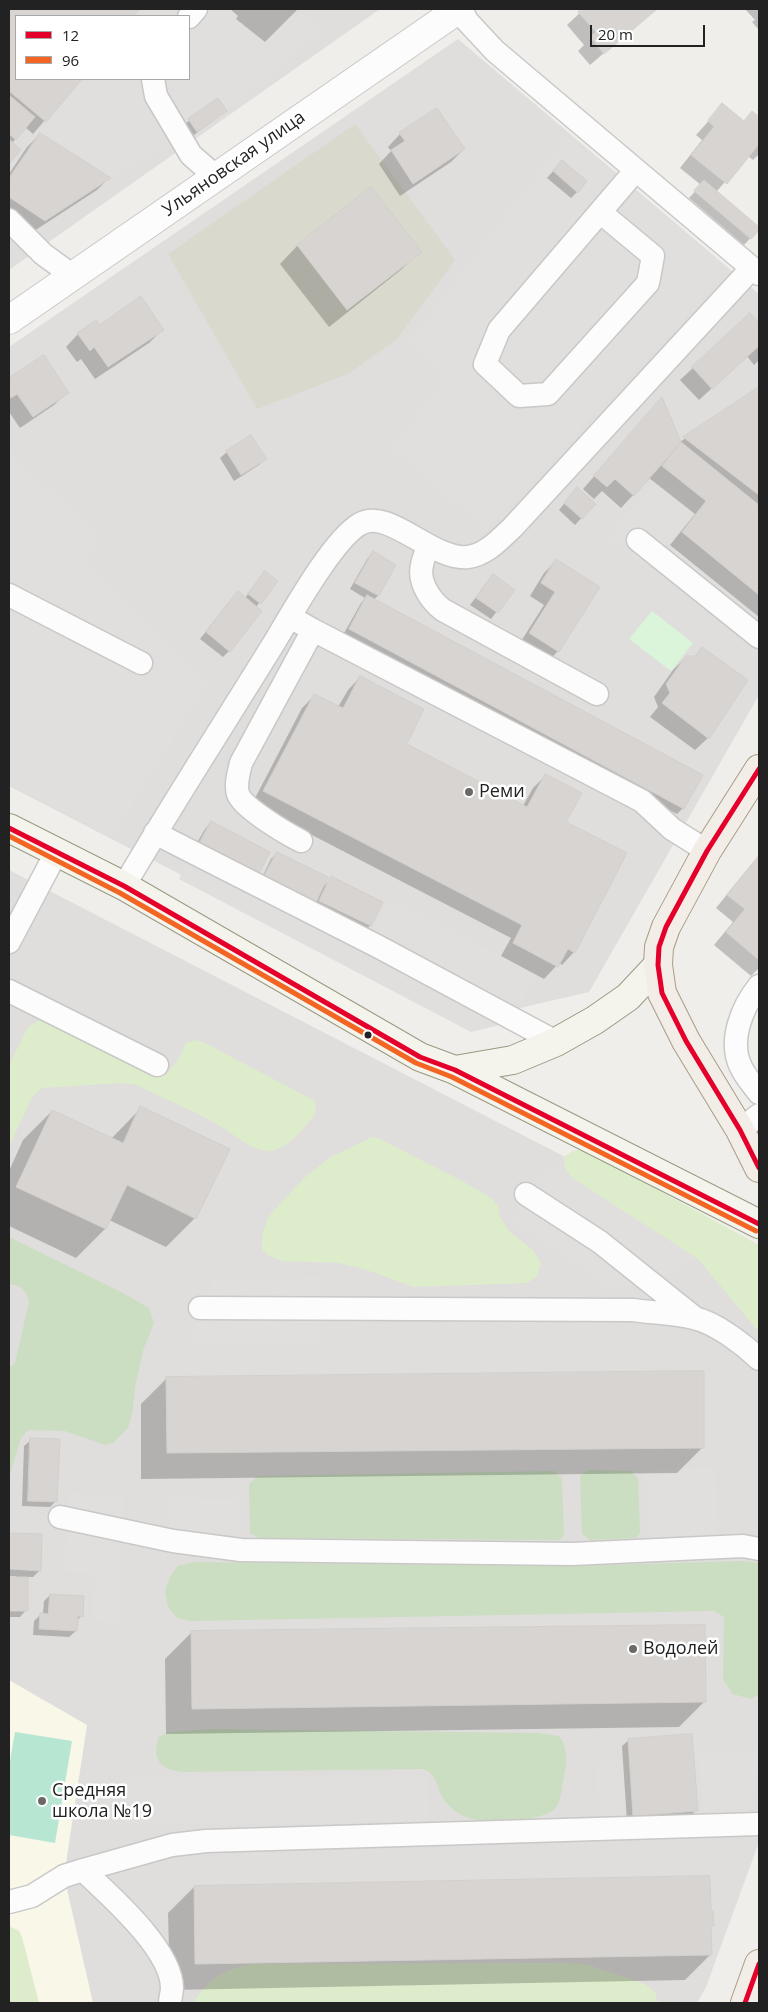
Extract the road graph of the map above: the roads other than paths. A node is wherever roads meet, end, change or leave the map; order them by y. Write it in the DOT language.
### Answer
graph roads {
  1 [pos="460,9"];
  2 [pos="153,80"];
  3 [pos="636,170"];
  4 [pos="215,176"];
  5 [pos="600,212"];
  6 [pos="9,220"];
  7 [pos="756,271"];
  8 [pos="74,276"];
  9 [pos="9,320"];
  10 [pos="638,540"];
  11 [pos="428,546"];
  12 [pos="9,595"];
  13 [pos="290,617"];
  14 [pos="313,630"];
  15 [pos="759,637"];
  16 [pos="141,663"];
  17 [pos="597,694"];
  18 [pos="759,769"];
  19 [pos="9,828"];
  20 [pos="155,833"];
  21 [pos="301,841"];
  22 [pos="707,852"];
  23 [pos="56,853"];
  24 [pos="124,886"];
  25 [pos="9,942"];
  26 [pos="658,965"];
  27 [pos="759,986"];
  28 [pos="9,991"];
  29 [pos="556,1042"];
  30 [pos="157,1064"];
  31 [pos="455,1070"];
  32 [pos="759,1093"];
  33 [pos="750,1123"];
  34 [pos="759,1168"];
  35 [pos="526,1194"];
  36 [pos="759,1224"];
  37 [pos="200,1308"];
  38 [pos="695,1318"];
  39 [pos="759,1359"];
  40 [pos="60,1517"];
  41 [pos="759,1549"];
  42 [pos="759,1824"];
  43 [pos="83,1870"];
  44 [pos="9,1902"];
  45 [pos="759,1964"];
  46 [pos="170,2003"];
  47 [pos="745,2003"];
  1 -- 3 [label="lane"];
  1 -- 4 [label="street, Ульяновская улица"];
  2 -- 4 [label="lane"];
  3 -- 5 [label="lane"];
  3 -- 7 [label="lane"];
  4 -- 8 [label="street, Ульяновская улица"];
  5 -- 5 [label="lane"];
  6 -- 8 [label="lane"];
  7 -- 11 [label="lane"];
  8 -- 9 [label="street, Ульяновская улица"];
  10 -- 15 [label="lane"];
  11 -- 13 [label="lane"];
  11 -- 17 [label="lane"];
  12 -- 16 [label="lane"];
  13 -- 14 [label="lane"];
  13 -- 20 [label="lane"];
  14 -- 21 [label="lane"];
  14 -- 22 [label="lane"];
  18 -- 22 [label="main road"];
  19 -- 23 [label="main road"];
  20 -- 24 [label="lane"];
  20 -- 29 [label="lane"];
  22 -- 26 [label="main road"];
  23 -- 24 [label="main road"];
  23 -- 25 [label="lane"];
  24 -- 31 [label="main road"];
  26 -- 29 [label="main road"];
  26 -- 33 [label="main road"];
  27 -- 32 [label="lane"];
  28 -- 30 [label="lane"];
  29 -- 31 [label="main road"];
  31 -- 36 [label="main road"];
  33 -- 34 [label="main road"];
  35 -- 38 [label="lane"];
  37 -- 38 [label="lane"];
  38 -- 39 [label="lane"];
  40 -- 41 [label="lane"];
  42 -- 43 [label="lane"];
  43 -- 44 [label="lane"];
  43 -- 46 [label="lane"];
  45 -- 47 [label="main road"];
}
